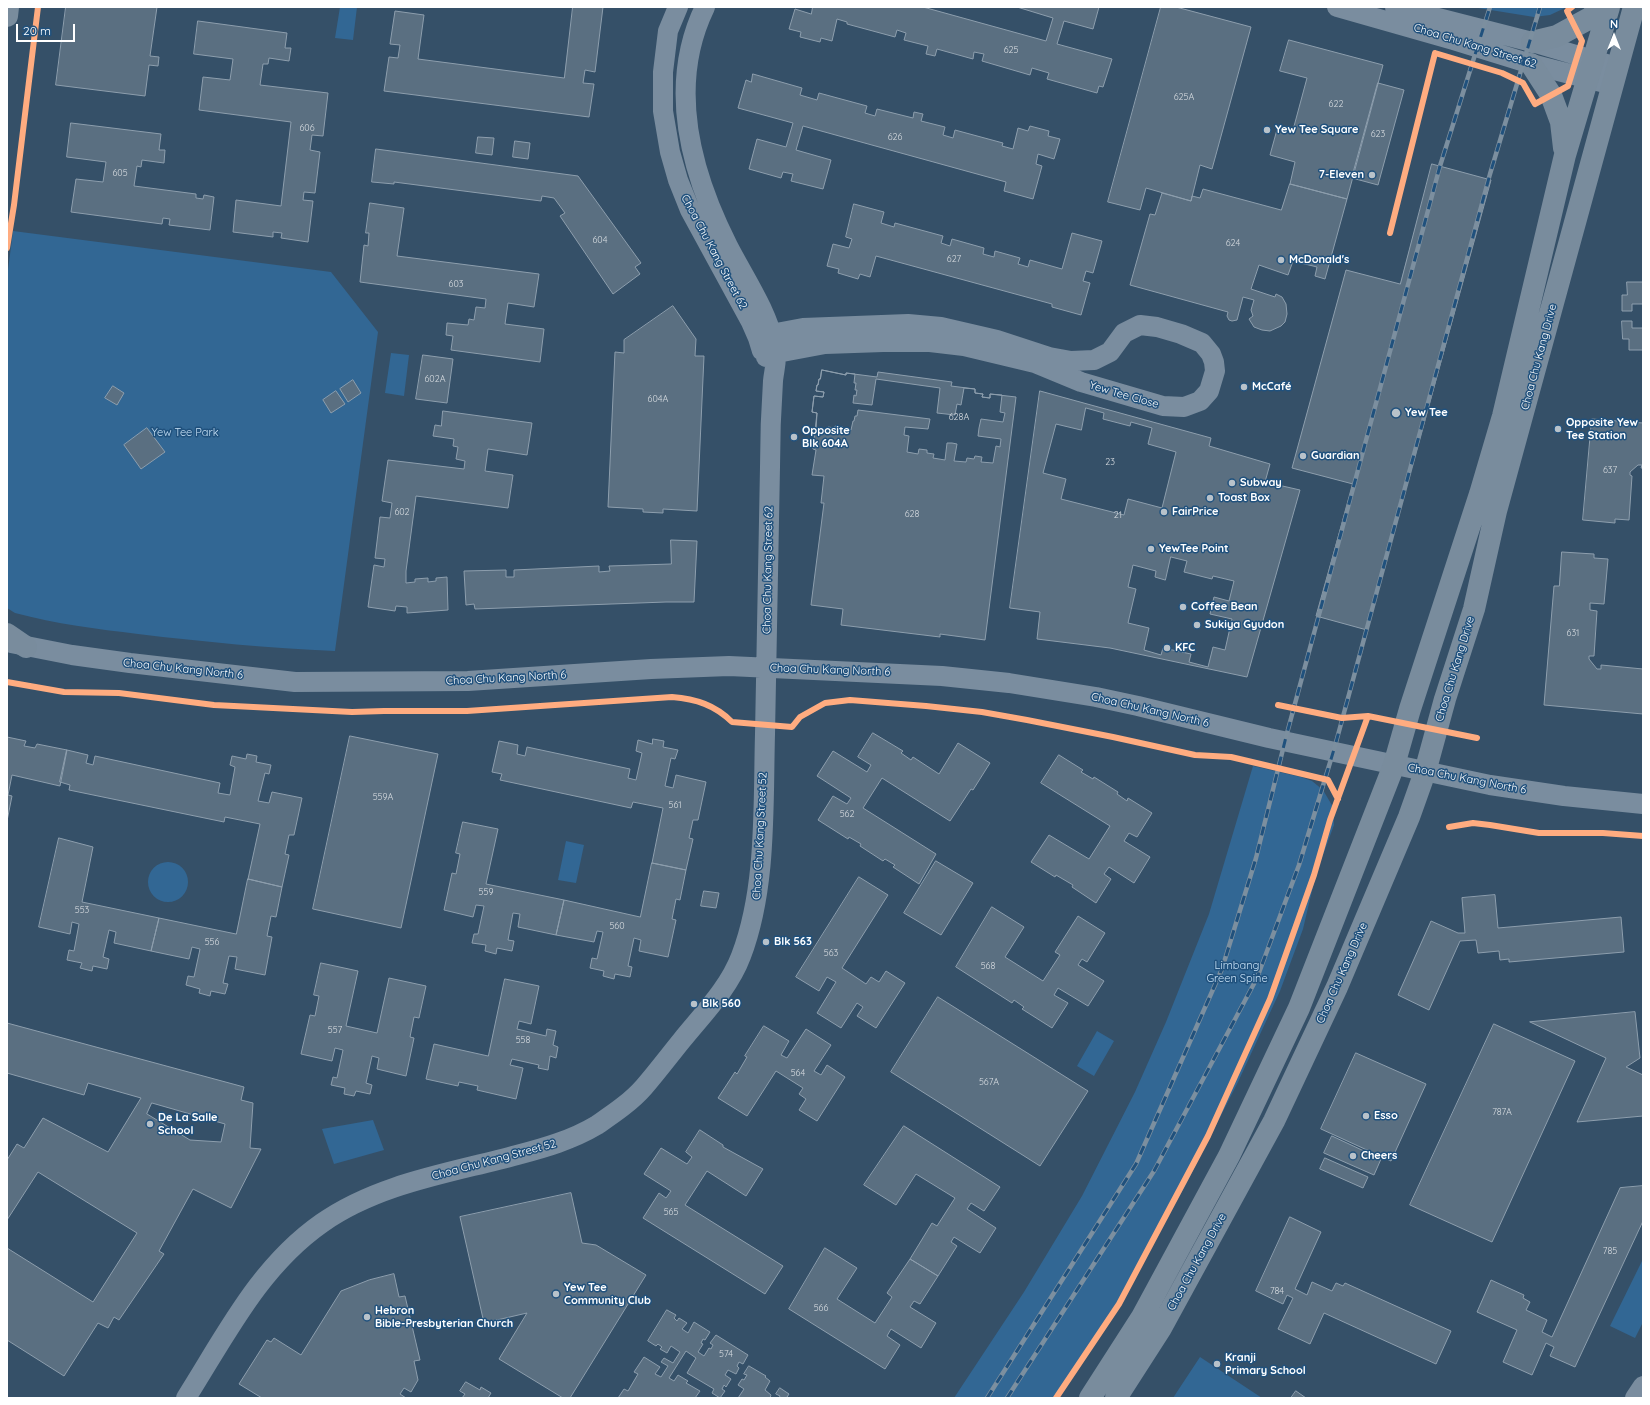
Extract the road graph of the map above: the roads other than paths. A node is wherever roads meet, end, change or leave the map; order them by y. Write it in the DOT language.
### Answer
graph roads {
  1 [pos="8,7"];
  2 [pos="678,7"];
  3 [pos="705,7"];
  4 [pos="1336,7"];
  5 [pos="1395,7"];
  6 [pos="1601,7"];
  7 [pos="1609,7"];
  8 [pos="1634,7"];
  9 [pos="7,16"];
  10 [pos="1532,42"];
  11 [pos="1531,64"];
  12 [pos="1590,70"];
  13 [pos="1615,76"];
  14 [pos="1565,155"];
  15 [pos="765,336"];
  16 [pos="770,355"];
  17 [pos="7,634"];
  18 [pos="13,647"];
  19 [pos="766,668"];
  20 [pos="1394,765"];
  21 [pos="1425,772"];
  22 [pos="1643,804"];
  23 [pos="1643,1386"];
  24 [pos="186,1398"];
  25 [pos="1090,1398"];
  26 [pos="1116,1398"];
  27 [pos="1635,1398"];
  1 -- 9 [label="main road"];
  2 -- 15 [label="street, Choa Chu Kang Street 62"];
  3 -- 15 [label="street, Choa Chu Kang Street 62"];
  4 -- 11 [label="street, Choa Chu Kang Street 62"];
  5 -- 10 [label="street, Choa Chu Kang Street 62"];
  6 -- 10 [label="main road"];
  7 -- 12 [label="main road, Choa Chu Kang Drive"];
  8 -- 13 [label="main road, Choa Chu Kang Drive"];
  10 -- 12 [label="street, Choa Chu Kang Street 62"];
  11 -- 12 [label="street, Choa Chu Kang Street 62"];
  11 -- 14 [label="main road"];
  12 -- 13 [label="street, Choa Chu Kang Street 62"];
  12 -- 14 [label="main road, Choa Chu Kang Drive"];
  13 -- 21 [label="main road, Choa Chu Kang Drive"];
  14 -- 20 [label="main road, Choa Chu Kang Drive"];
  15 -- 16 [label="street, Choa Chu Kang Street 62"];
  15 -- 16 [label="street, Yew Tee Close"];
  16 -- 19 [label="street, Choa Chu Kang Street 62"];
  17 -- 18 [label="main road"];
  18 -- 19 [label="street, Choa Chu Kang North 6"];
  19 -- 20 [label="street, Choa Chu Kang North 6"];
  19 -- 24 [label="street, Choa Chu Kang Street 52"];
  20 -- 21 [label="street, Choa Chu Kang North 6"];
  20 -- 25 [label="main road, Choa Chu Kang Drive"];
  21 -- 22 [label="street, Choa Chu Kang North 6"];
  21 -- 26 [label="main road, Choa Chu Kang Drive"];
  23 -- 27 [label="street"];
}
